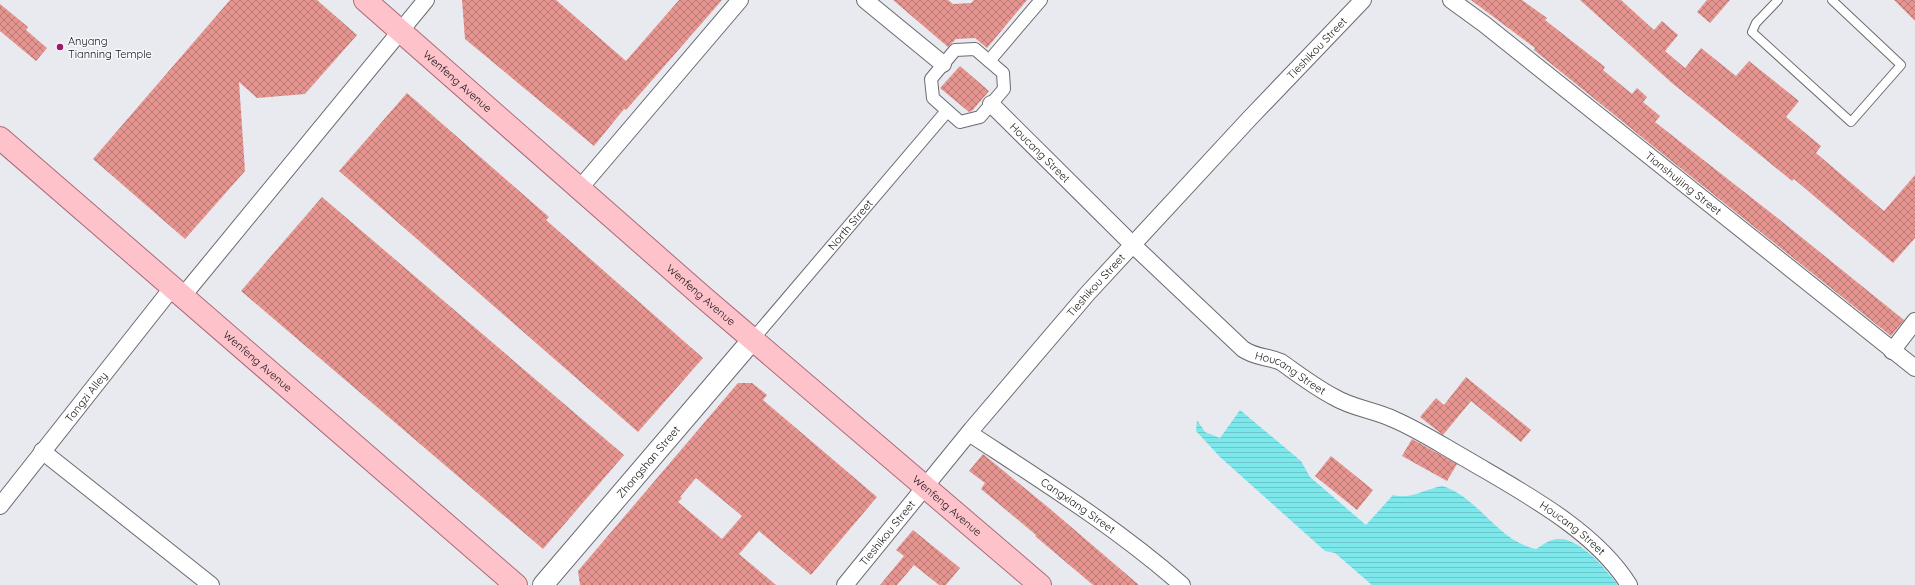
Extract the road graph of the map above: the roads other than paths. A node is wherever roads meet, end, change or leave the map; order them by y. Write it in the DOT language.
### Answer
graph roads {
  1 [pos="365,0"];
  2 [pos="426,0"];
  3 [pos="740,0"];
  4 [pos="865,0"];
  5 [pos="1041,0"];
  6 [pos="1364,0"];
  7 [pos="1451,0"];
  8 [pos="1778,0"];
  9 [pos="1832,0"];
  10 [pos="401,31"];
  11 [pos="989,61"];
  12 [pos="943,64"];
  13 [pos="991,104"];
  14 [pos="947,111"];
  15 [pos="2,145"];
  16 [pos="580,188"];
  17 [pos="1133,245"];
  18 [pos="177,292"];
  19 [pos="1915,321"];
  20 [pos="753,339"];
  21 [pos="1892,351"];
  22 [pos="1915,368"];
  23 [pos="969,433"];
  24 [pos="42,451"];
  25 [pos="925,486"];
  26 [pos="0,506"];
  27 [pos="211,585"];
  28 [pos="516,585"];
  29 [pos="544,585"];
  30 [pos="845,585"];
  31 [pos="1040,585"];
  32 [pos="1182,585"];
  33 [pos="1629,585"];
  1 -- 10 [label="main road, Wenfeng Avenue"];
  2 -- 10 [label="street, Tangzi Alley"];
  3 -- 16 [label="street"];
  4 -- 12 [label="street"];
  5 -- 11 [label="street"];
  6 -- 17 [label="street, Tieshikou Street"];
  7 -- 21 [label="street, Tianshuijing Street"];
  8 -- 9 [label="lane"];
  10 -- 16 [label="main road, Wenfeng Avenue"];
  10 -- 18 [label="street, Tangzi Alley"];
  11 -- 12 [label="street"];
  11 -- 13 [label="street"];
  12 -- 14 [label="street"];
  13 -- 14 [label="street"];
  13 -- 17 [label="street, Houcang Street"];
  14 -- 20 [label="street, North Street"];
  15 -- 18 [label="main road, Wenfeng Avenue"];
  16 -- 20 [label="main road, Wenfeng Avenue"];
  17 -- 23 [label="street, Tieshikou Street"];
  17 -- 33 [label="street, Houcang Street"];
  18 -- 24 [label="street, Tangzi Alley"];
  18 -- 28 [label="main road, Wenfeng Avenue"];
  19 -- 21 [label="street"];
  20 -- 25 [label="main road, Wenfeng Avenue"];
  20 -- 29 [label="street, Zhongshan Street"];
  21 -- 22 [label="street, Tianshuijing Street"];
  23 -- 25 [label="street, Tieshikou Street"];
  23 -- 32 [label="street, Cangxiang Street"];
  24 -- 26 [label="street, Tangzi Alley"];
  24 -- 27 [label="street"];
  25 -- 30 [label="street, Tieshikou Street"];
  25 -- 31 [label="main road, Wenfeng Avenue"];
}
